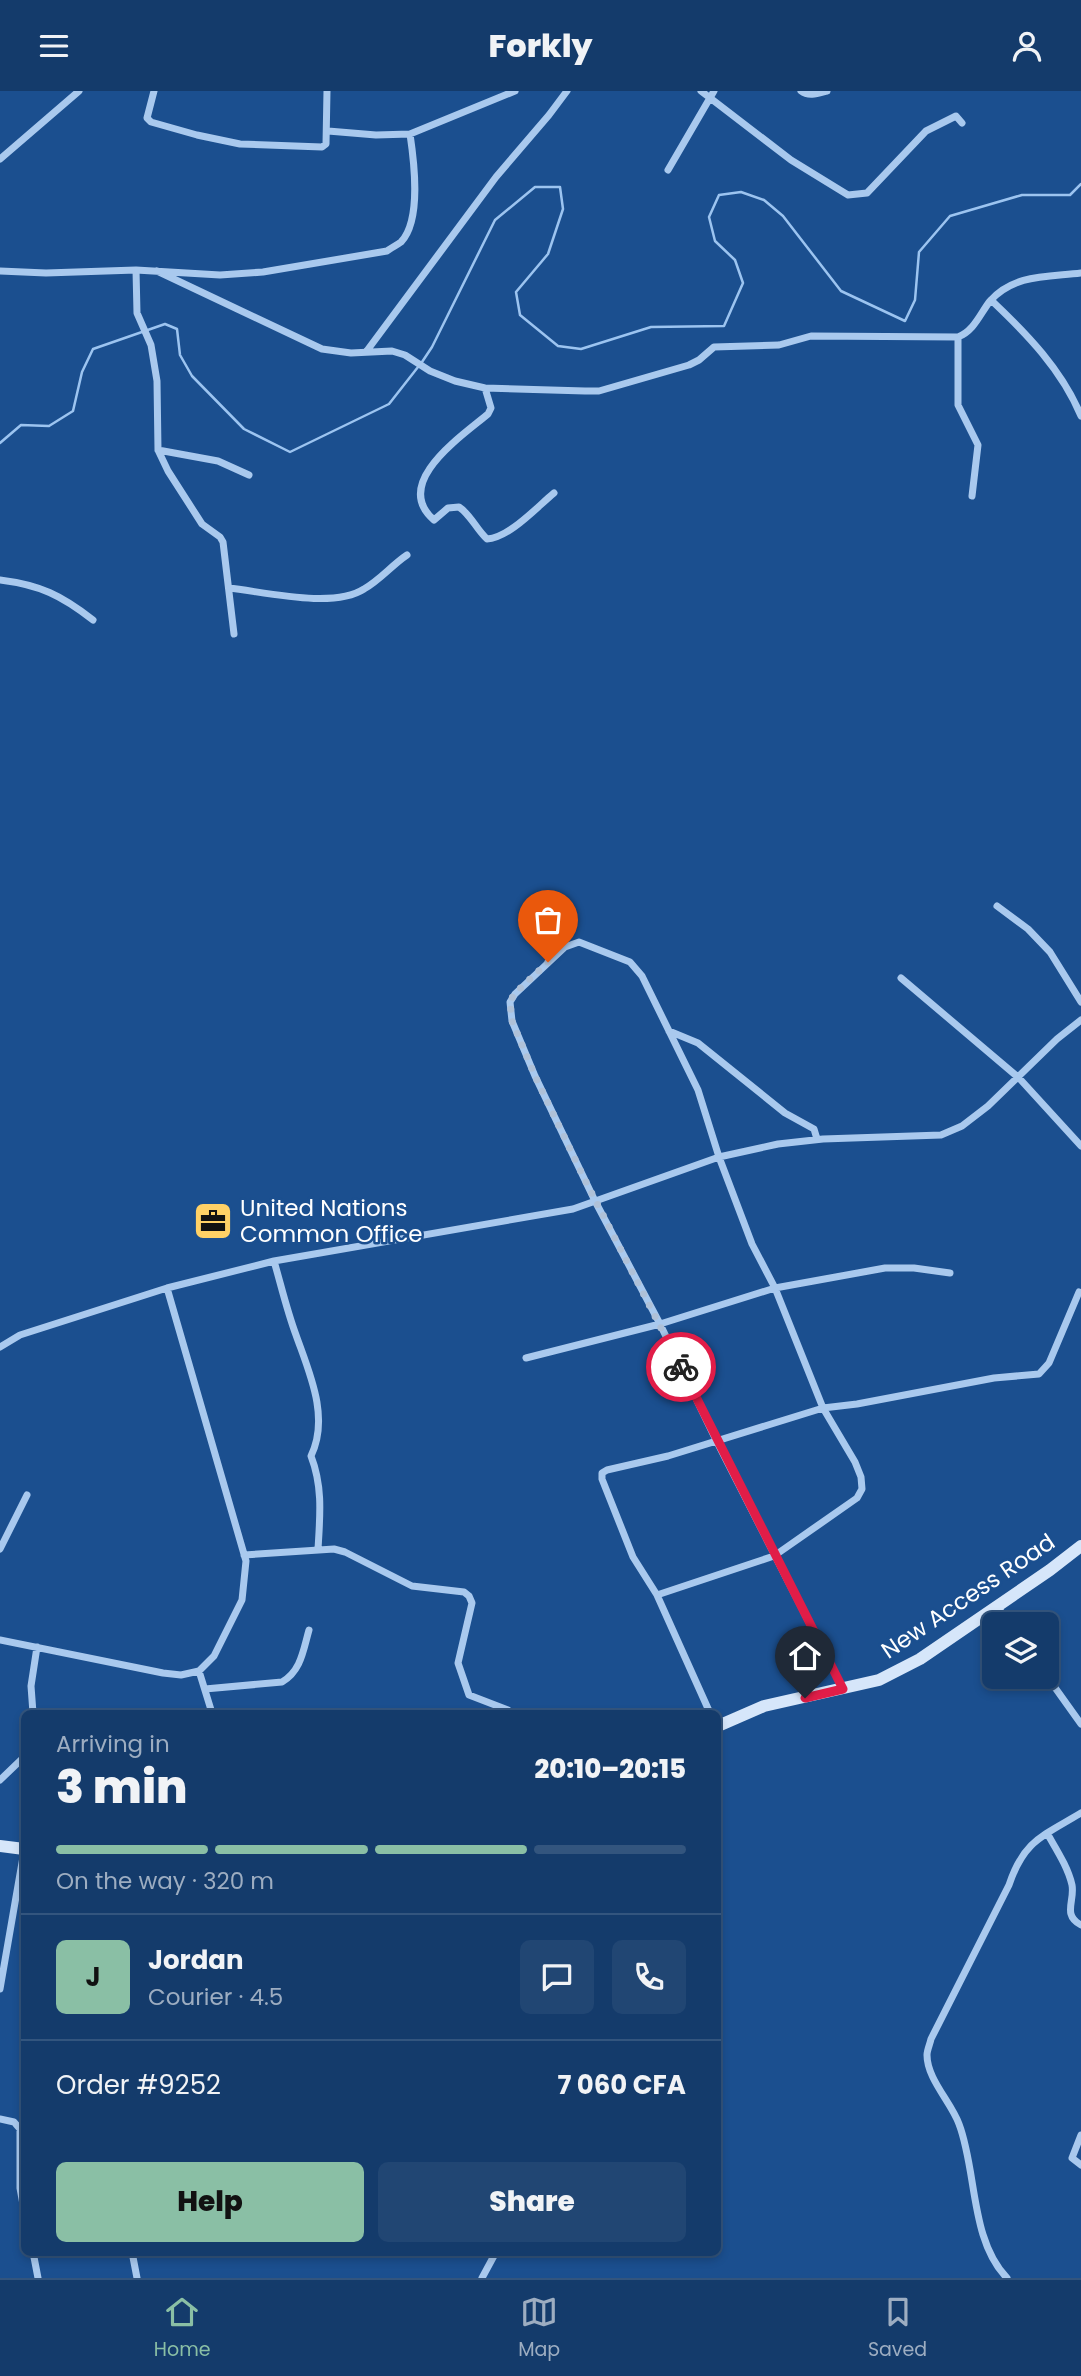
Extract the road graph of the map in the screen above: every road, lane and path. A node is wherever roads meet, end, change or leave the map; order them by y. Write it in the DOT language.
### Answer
graph roads {
  1 [pos="79,91"];
  2 [pos="153,91"];
  3 [pos="327,91"];
  4 [pos="515,91"];
  5 [pos="567,91"];
  6 [pos="701,91"];
  7 [pos="801,91"];
  8 [pos="827,91"];
  9 [pos="712,95"];
  10 [pos="962,123"];
  11 [pos="328,131"];
  12 [pos="410,134"];
  13 [pos="0,159"];
  14 [pos="668,170"];
  15 [pos="136,270"];
  16 [pos="0,271"];
  17 [pos="157,271"];
  18 [pos="1081,273"];
  19 [pos="991,300"];
  20 [pos="958,337"];
  21 [pos="366,352"];
  22 [pos="485,388"];
  23 [pos="1081,416"];
  24 [pos="158,450"];
  25 [pos="248,475"];
  26 [pos="554,493"];
  27 [pos="972,496"];
  28 [pos="407,555"];
  29 [pos="0,580"];
  30 [pos="229,588"];
  31 [pos="93,620"];
  32 [pos="234,634"];
  33 [pos="997,906"];
  34 [pos="901,978"];
  35 [pos="1081,1002"];
  36 [pos="1081,1020"];
  37 [pos="669,1031"];
  38 [pos="1019,1077"];
  39 [pos="817,1139"];
  40 [pos="1081,1146"];
  41 [pos="719,1157"];
  42 [pos="596,1201"];
  43 [pos="274,1261"];
  44 [pos="950,1273"];
  45 [pos="167,1288"];
  46 [pos="775,1288"];
  47 [pos="1079,1292"];
  48 [pos="660,1324"];
  49 [pos="0,1347"];
  50 [pos="526,1358"];
  51 [pos="823,1408"];
  52 [pos="716,1440"];
  53 [pos="27,1495"];
  54 [pos="1081,1546"];
  55 [pos="0,1549"];
  56 [pos="318,1549"];
  57 [pos="244,1555"];
  58 [pos="774,1556"];
  59 [pos="657,1595"];
  60 [pos="997,1606"];
  61 [pos="1001,1612"];
  62 [pos="309,1630"];
  63 [pos="0,1640"];
  64 [pos="37,1647"];
  65 [pos="199,1671"];
  66 [pos="205,1689"];
  67 [pos="843,1689"];
  68 [pos="1056,1689"];
  69 [pos="33,1710"];
  70 [pos="211,1710"];
  71 [pos="508,1710"];
  72 [pos="709,1710"];
  73 [pos="1081,1724"];
  74 [pos="721,1726"];
  75 [pos="21,1760"];
  76 [pos="0,1780"];
  77 [pos="1081,1813"];
  78 [pos="1047,1833"];
  79 [pos="0,1846"];
  80 [pos="21,1850"];
  81 [pos="21,1867"];
  82 [pos="1081,1925"];
  83 [pos="0,1989"];
  84 [pos="0,2119"];
  85 [pos="21,2128"];
  86 [pos="1081,2135"];
  87 [pos="21,2158"];
  88 [pos="1081,2165"];
  89 [pos="21,2194"];
  90 [pos="34,2256"];
  91 [pos="133,2256"];
  92 [pos="494,2256"];
  93 [pos="38,2278"];
  94 [pos="137,2278"];
  95 [pos="482,2278"];
  96 [pos="1007,2278"];
  1 -- 13 [label="street"];
  2 -- 11 [label="street"];
  3 -- 11 [label="street"];
  4 -- 12 [label="street"];
  5 -- 21 [label="street"];
  6 -- 9 [label="street"];
  7 -- 8 [label="street"];
  9 -- 10 [label="street"];
  9 -- 14 [label="street"];
  11 -- 12 [label="street"];
  12 -- 17 [label="street"];
  15 -- 16 [label="street"];
  15 -- 17 [label="street"];
  15 -- 24 [label="street"];
  17 -- 21 [label="street"];
  18 -- 19 [label="street"];
  19 -- 20 [label="street"];
  19 -- 23 [label="street"];
  20 -- 22 [label="street"];
  20 -- 27 [label="street"];
  21 -- 22 [label="street"];
  22 -- 26 [label="street"];
  24 -- 25 [label="street"];
  24 -- 30 [label="street"];
  28 -- 30 [label="street"];
  29 -- 31 [label="street"];
  30 -- 32 [label="street"];
  33 -- 35 [label="street"];
  34 -- 38 [label="street"];
  36 -- 38 [label="street"];
  37 -- 39 [label="street"];
  37 -- 41 [label="street"];
  37 -- 42 [label="street"];
  38 -- 39 [label="street"];
  38 -- 40 [label="street"];
  39 -- 41 [label="street"];
  41 -- 42 [label="street"];
  41 -- 46 [label="street"];
  42 -- 43 [label="street"];
  42 -- 48 [label="street"];
  43 -- 45 [label="street"];
  43 -- 56 [label="street"];
  44 -- 46 [label="street"];
  45 -- 49 [label="street"];
  45 -- 57 [label="street"];
  46 -- 48 [label="street"];
  46 -- 51 [label="street"];
  47 -- 51 [label="street"];
  48 -- 50 [label="street"];
  48 -- 52 [label="street"];
  51 -- 52 [label="street"];
  51 -- 58 [label="street"];
  52 -- 58 [label="street"];
  52 -- 59 [label="street"];
  53 -- 55 [label="street"];
  54 -- 60 [label="main road, New Access Road"];
  56 -- 57 [label="street"];
  56 -- 71 [label="street"];
  57 -- 65 [label="street"];
  58 -- 59 [label="street"];
  58 -- 67 [label="street"];
  59 -- 72 [label="street"];
  60 -- 61 [label="street"];
  60 -- 67 [label="main road, New Access Road"];
  62 -- 66 [label="street"];
  63 -- 64 [label="street"];
  64 -- 65 [label="street"];
  64 -- 69 [label="street"];
  65 -- 66 [label="street"];
  66 -- 70 [label="street"];
  67 -- 74 [label="main road, New Access Road"];
  68 -- 73 [label="street"];
  75 -- 76 [label="street"];
  77 -- 78 [label="street"];
  78 -- 82 [label="street"];
  78 -- 96 [label="street"];
  79 -- 80 [label="main road"];
  81 -- 83 [label="street"];
  84 -- 85 [label="street"];
  86 -- 88 [label="street"];
  87 -- 89 [label="street"];
  90 -- 93 [label="street"];
  91 -- 94 [label="street"];
  92 -- 95 [label="street"];
}
